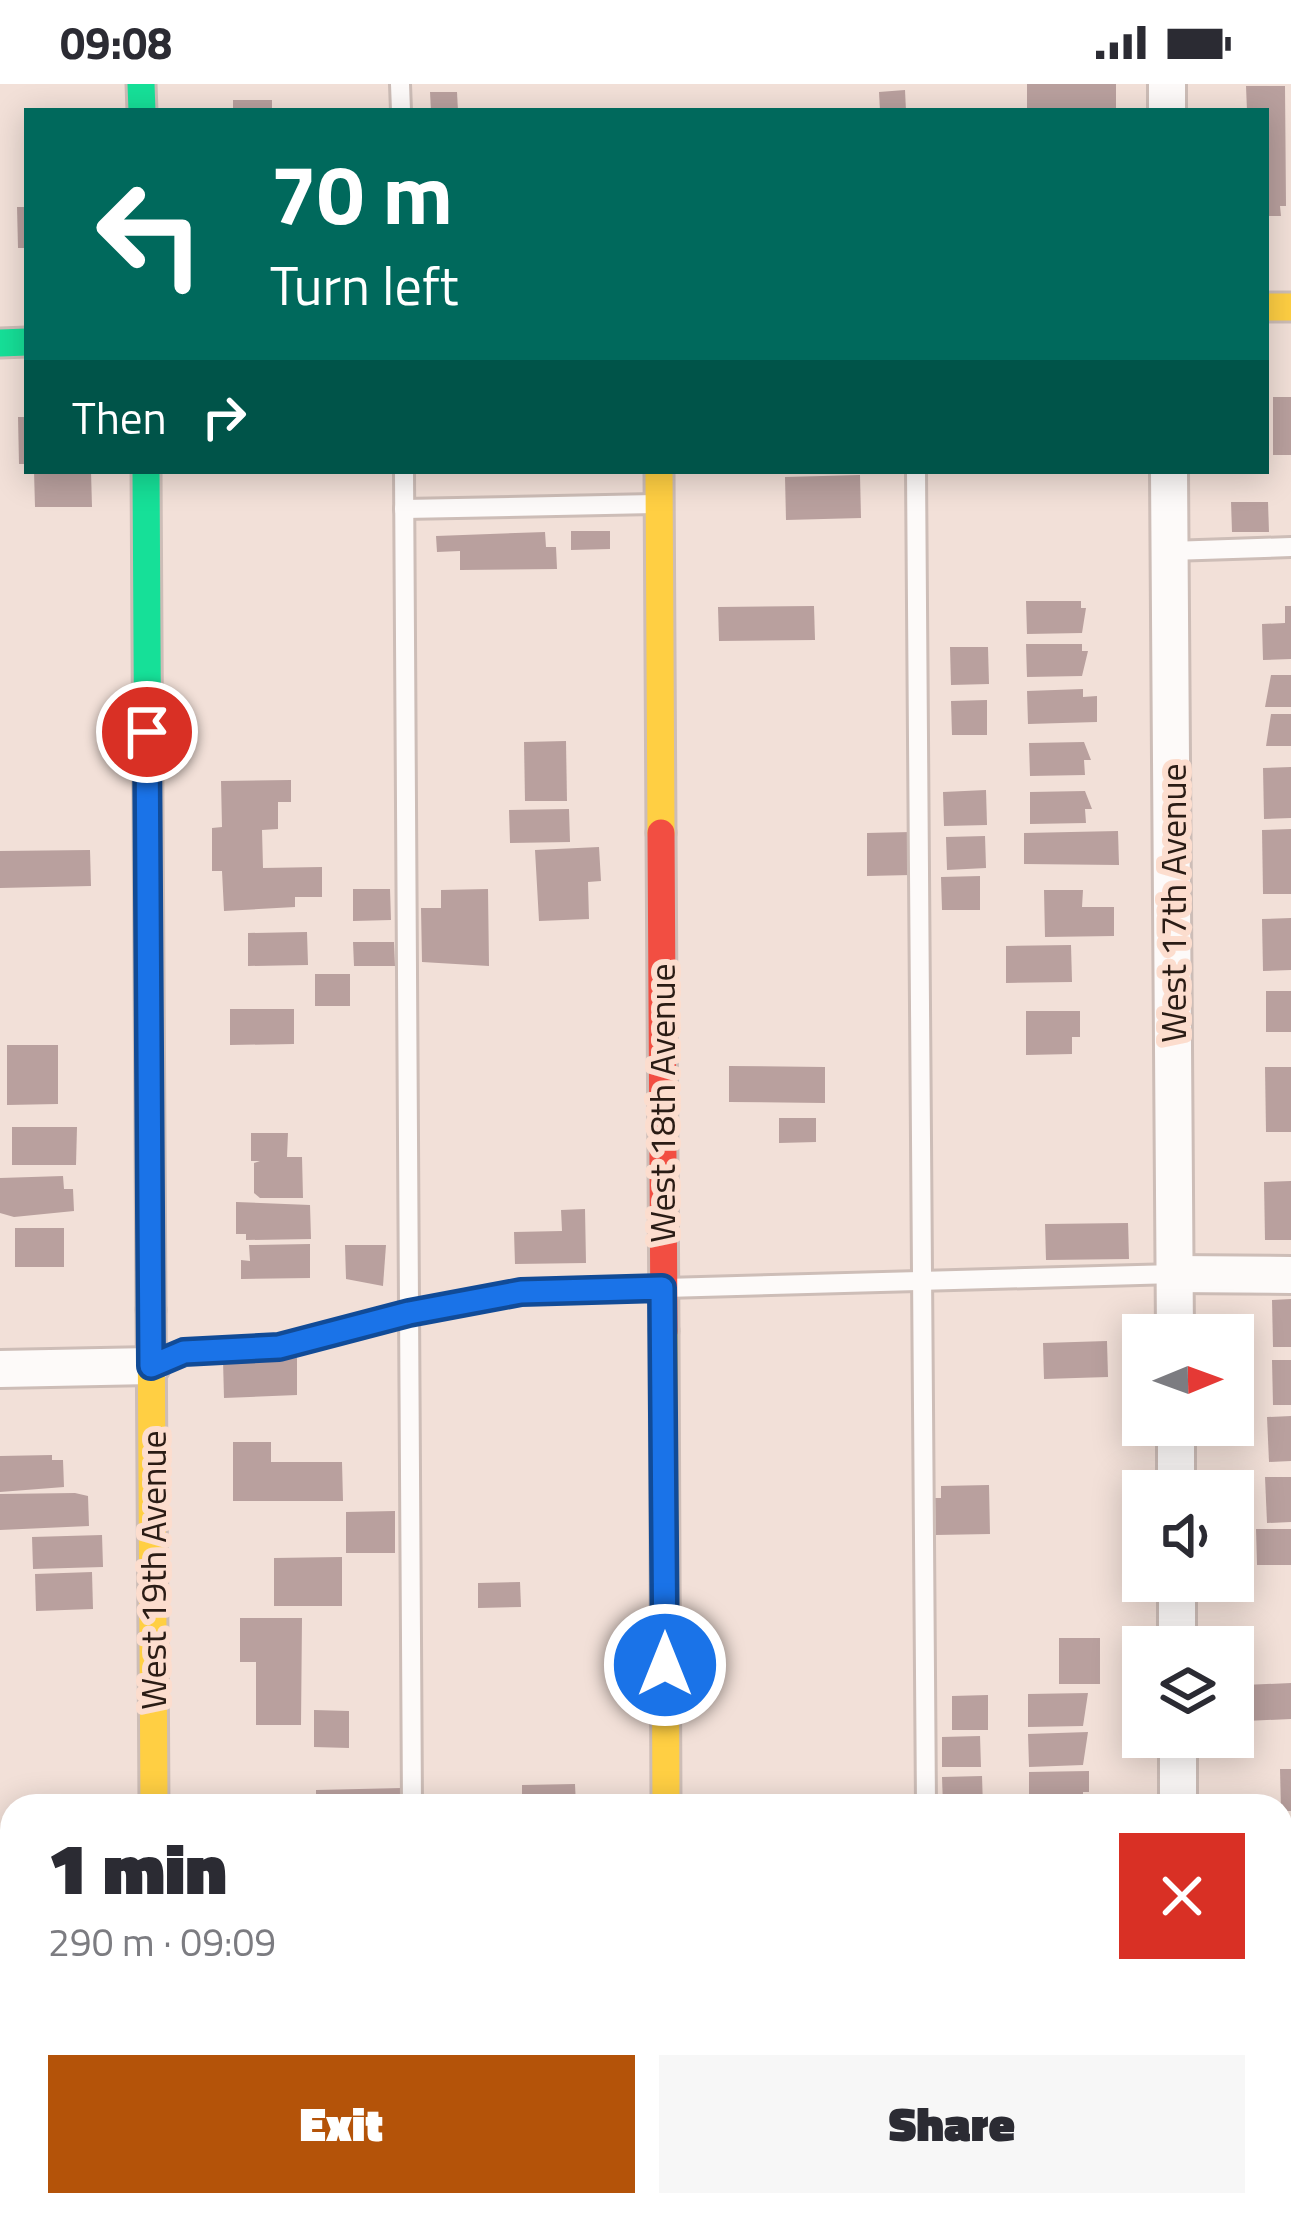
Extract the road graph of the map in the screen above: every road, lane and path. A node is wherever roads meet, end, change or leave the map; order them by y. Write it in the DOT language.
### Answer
graph roads {
  1 [pos="146,474"];
  2 [pos="404,474"];
  3 [pos="659,474"];
  4 [pos="916,474"];
  5 [pos="1169,474"];
  6 [pos="659,503"];
  7 [pos="404,509"];
  8 [pos="1291,548"];
  9 [pos="1170,551"];
  10 [pos="1175,1274"];
  11 [pos="1291,1275"];
  12 [pos="925,1281"];
  13 [pos="662,1288"];
  14 [pos="409,1313"];
  15 [pos="1175,1314"];
  16 [pos="151,1366"];
  17 [pos="0,1369"];
  18 [pos="1178,1758"];
  19 [pos="154,1794"];
  20 [pos="412,1794"];
  21 [pos="666,1794"];
  22 [pos="926,1794"];
  23 [pos="1178,1794"];
  1 -- 16 [label="street, West 19th Avenue"];
  2 -- 7 [label="lane"];
  3 -- 6 [label="street, West 18th Avenue"];
  4 -- 12 [label="lane"];
  5 -- 9 [label="street, West 17th Avenue"];
  6 -- 7 [label="lane"];
  6 -- 13 [label="street, West 18th Avenue"];
  7 -- 14 [label="lane"];
  8 -- 9 [label="lane"];
  9 -- 10 [label="street, West 17th Avenue"];
  10 -- 11 [label="street"];
  10 -- 12 [label="lane"];
  10 -- 15 [label="street, West 17th Avenue"];
  12 -- 13 [label="lane"];
  12 -- 22 [label="lane"];
  13 -- 14 [label="lane"];
  13 -- 21 [label="street, West 18th Avenue"];
  14 -- 16 [label="lane"];
  14 -- 20 [label="lane"];
  16 -- 17 [label="street"];
  16 -- 19 [label="street, West 19th Avenue"];
  18 -- 23 [label="street"];
}
